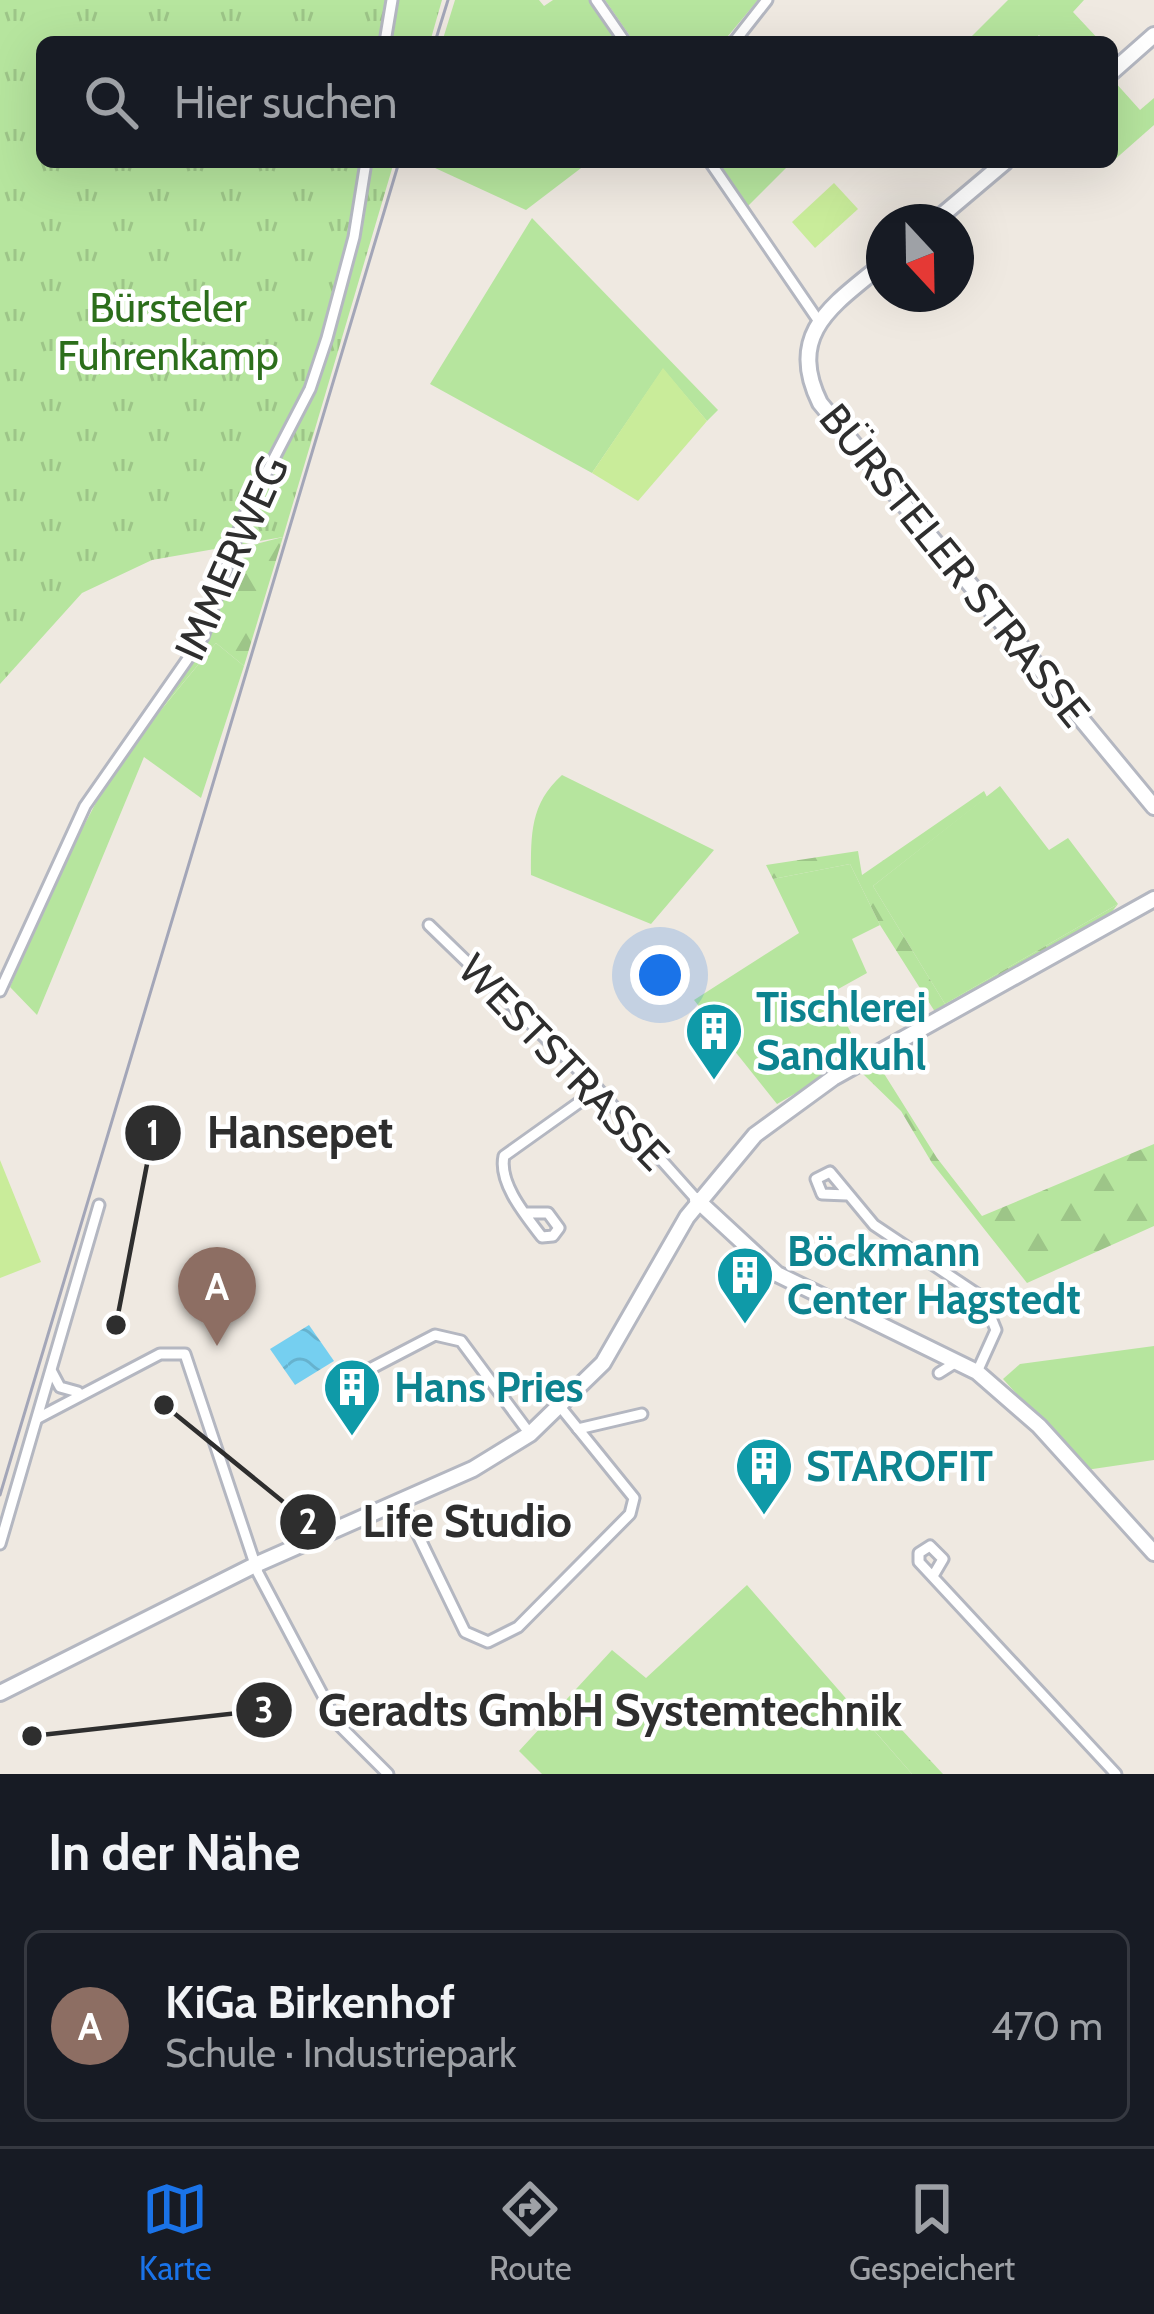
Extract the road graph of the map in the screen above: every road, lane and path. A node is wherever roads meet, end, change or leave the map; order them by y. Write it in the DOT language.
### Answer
graph roads {
  1 [pos="392,0"];
  2 [pos="596,0"];
  3 [pos="767,0"];
  4 [pos="1154,35"];
  5 [pos="386,36"];
  6 [pos="622,36"];
  7 [pos="739,36"];
  8 [pos="1118,67"];
  9 [pos="365,168"];
  10 [pos="714,168"];
  11 [pos="998,168"];
  12 [pos="955,204"];
  13 [pos="866,279"];
  14 [pos="818,320"];
  15 [pos="1154,807"];
  16 [pos="1154,899"];
  17 [pos="429,925"];
  18 [pos="0,991"];
  19 [pos="598,1089"];
  20 [pos="847,1195"];
  21 [pos="698,1200"];
  22 [pos="99,1205"];
  23 [pos="524,1213"];
  24 [pos="958,1360"];
  25 [pos="52,1372"];
  26 [pos="364,1372"];
  27 [pos="977,1372"];
  28 [pos="940,1373"];
  29 [pos="83,1391"];
  30 [pos="562,1409"];
  31 [pos="642,1414"];
  32 [pos="38,1418"];
  33 [pos="578,1429"];
  34 [pos="530,1434"];
  35 [pos="400,1500"];
  36 [pos="0,1544"];
  37 [pos="1154,1553"];
  38 [pos="255,1565"];
  39 [pos="933,1576"];
  40 [pos="0,1694"];
  41 [pos="388,1774"];
  42 [pos="1116,1774"];
  1 -- 5 [label="street"];
  2 -- 6 [label="street"];
  3 -- 7 [label="street"];
  4 -- 8 [label="street"];
  9 -- 18 [label="street, IMMERWEG"];
  10 -- 14 [label="street"];
  11 -- 12 [label="street"];
  13 -- 14 [label="street"];
  14 -- 15 [label="street, BÜRSTELER STRASSE"];
  16 -- 21 [label="street"];
  17 -- 19 [label="street, WESTSTRASSE"];
  19 -- 21 [label="street, WESTSTRASSE"];
  19 -- 23 [label="street"];
  20 -- 27 [label="street"];
  21 -- 24 [label="street"];
  21 -- 30 [label="street"];
  22 -- 25 [label="street"];
  24 -- 27 [label="street"];
  24 -- 28 [label="street"];
  25 -- 29 [label="street"];
  25 -- 32 [label="street"];
  26 -- 34 [label="street"];
  27 -- 37 [label="street"];
  29 -- 32 [label="street"];
  29 -- 38 [label="street"];
  30 -- 33 [label="street"];
  30 -- 34 [label="street"];
  31 -- 33 [label="street"];
  32 -- 36 [label="street"];
  33 -- 35 [label="street"];
  34 -- 35 [label="street"];
  35 -- 38 [label="street"];
  38 -- 40 [label="street"];
  38 -- 41 [label="street"];
  39 -- 42 [label="street"];
}
